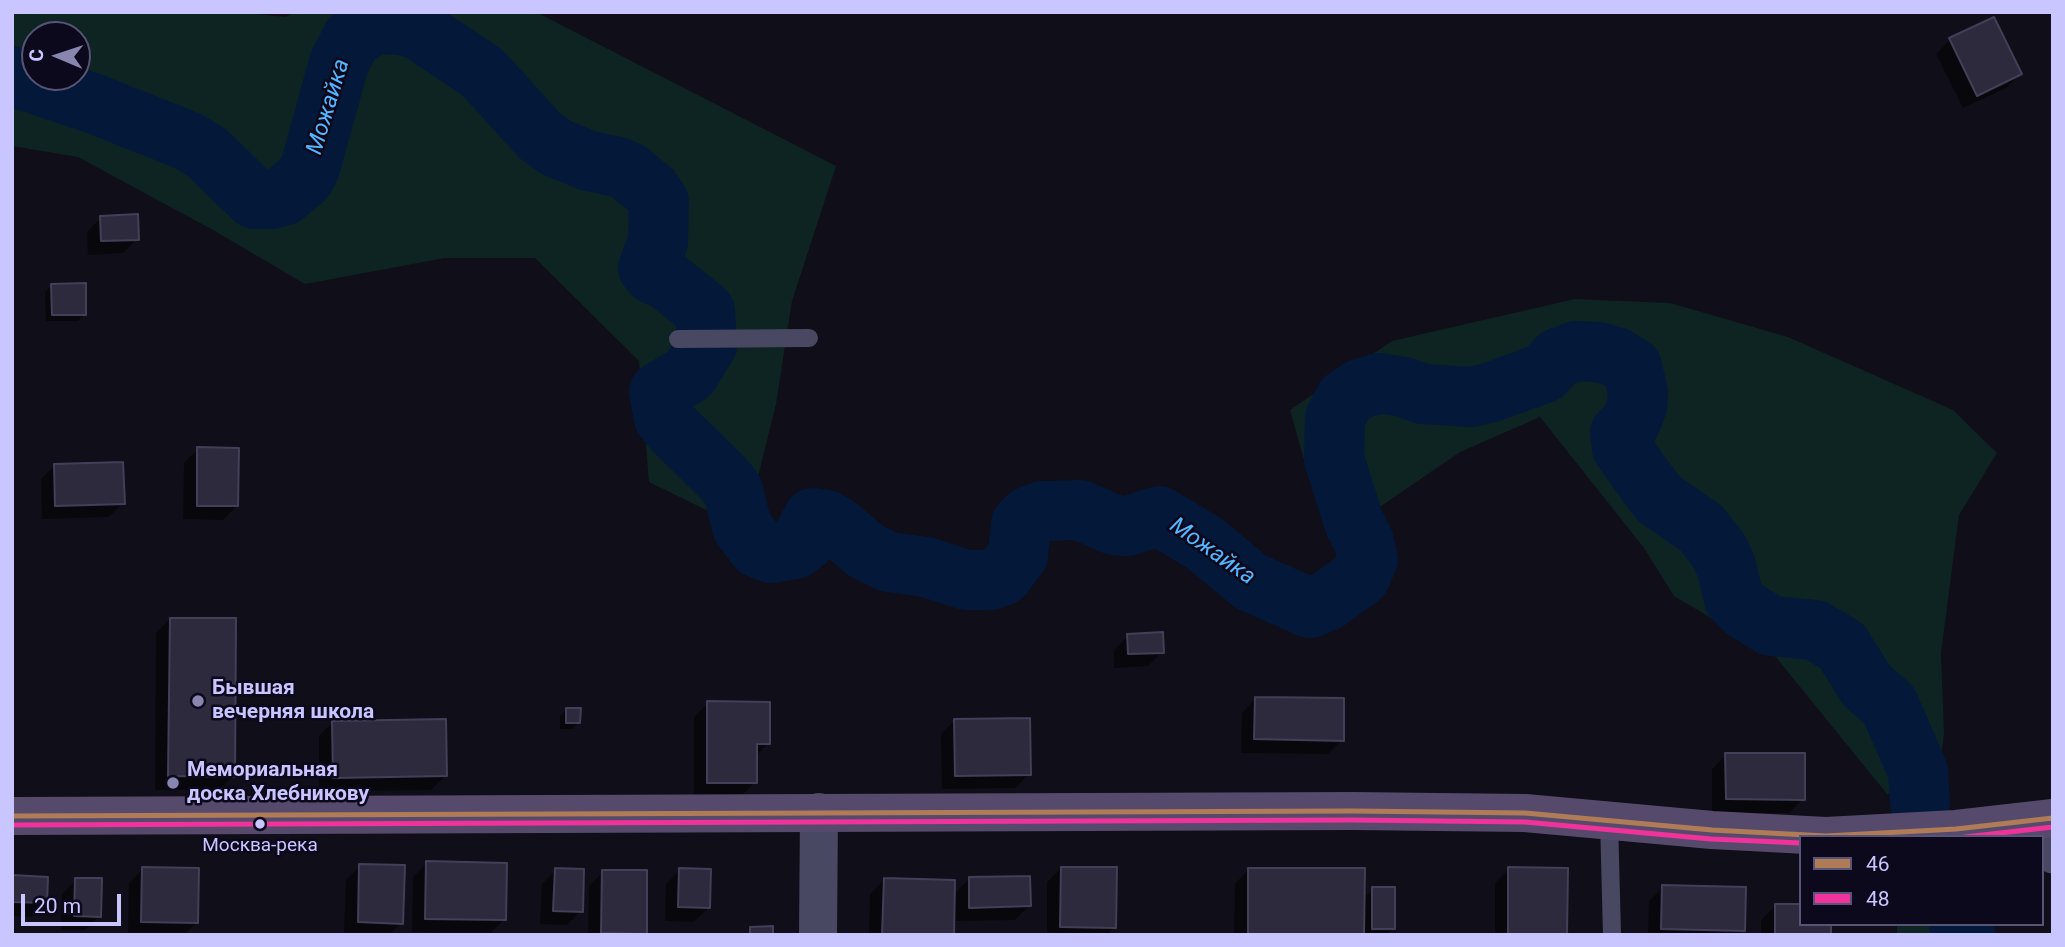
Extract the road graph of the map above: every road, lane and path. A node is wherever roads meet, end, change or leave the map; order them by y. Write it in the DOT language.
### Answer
graph roads {
  1 [pos="809,338"];
  2 [pos="678,339"];
  3 [pos="819,812"];
  4 [pos="12,816"];
  5 [pos="1609,820"];
  6 [pos="2038,830"];
  7 [pos="1807,835"];
  8 [pos="1846,835"];
  9 [pos="818,935"];
  10 [pos="1612,935"];
  1 -- 2 [label="lane"];
  3 -- 4 [label="main road"];
  3 -- 5 [label="main road"];
  3 -- 9 [label="street"];
  5 -- 7 [label="main road"];
  5 -- 10 [label="lane"];
  6 -- 8 [label="main road"];
}
